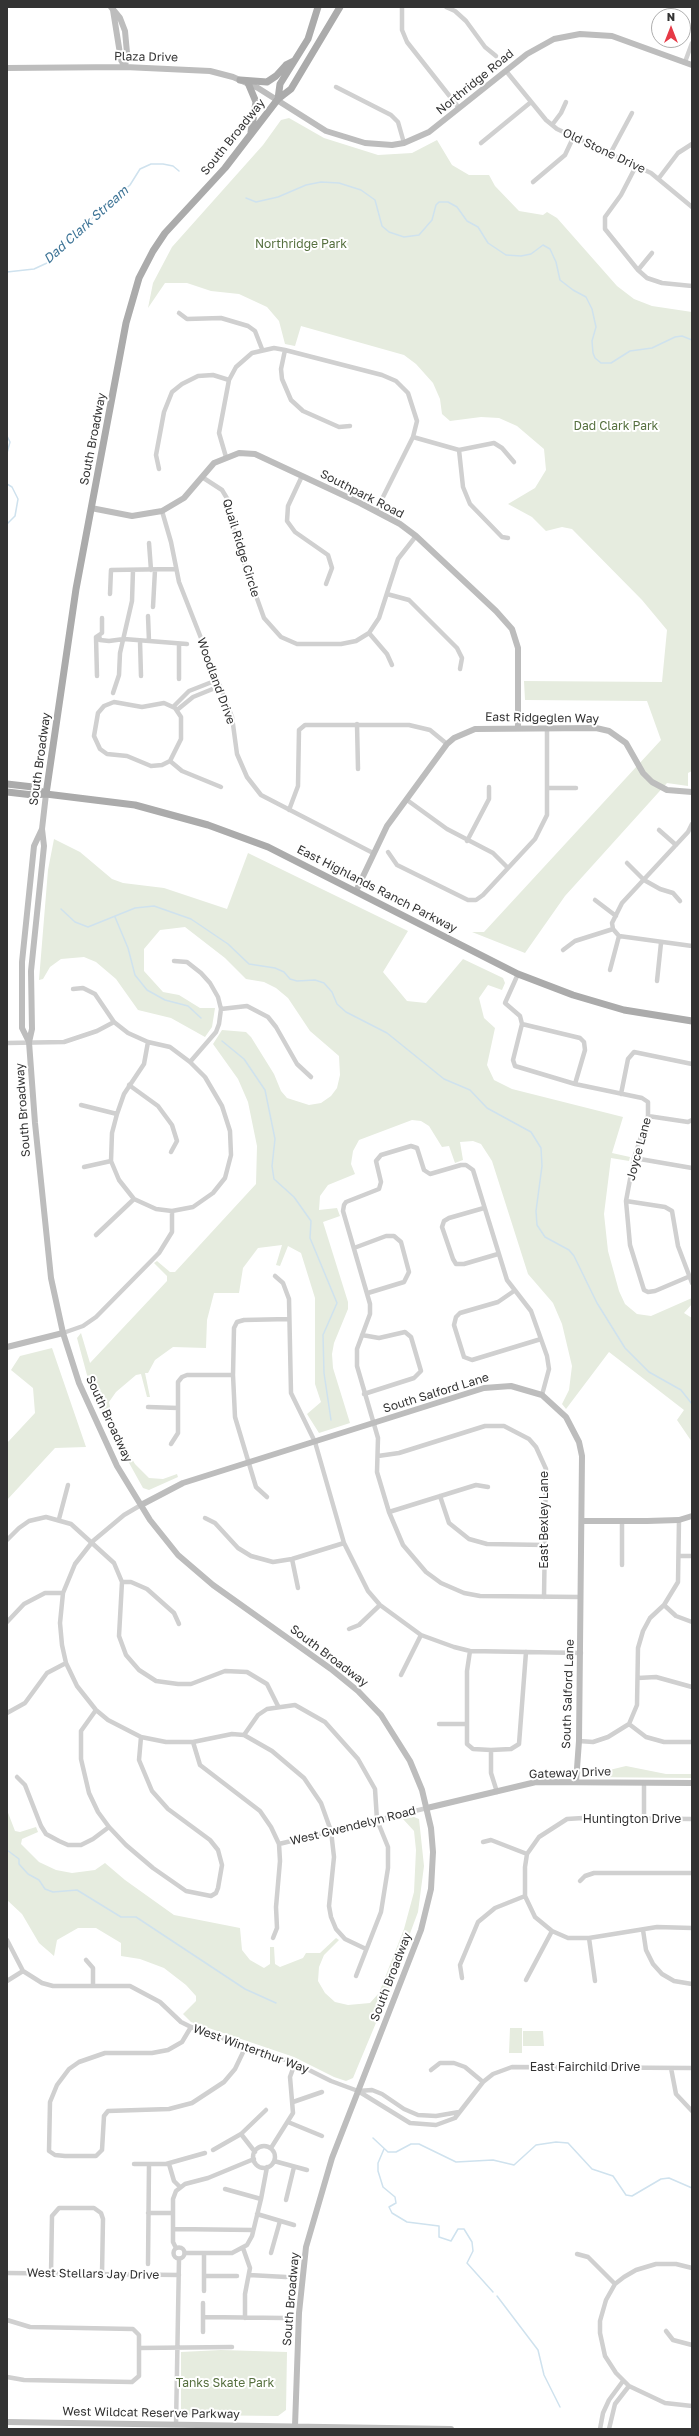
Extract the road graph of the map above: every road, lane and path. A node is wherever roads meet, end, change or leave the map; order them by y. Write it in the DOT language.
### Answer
graph roads {
  1 [pos="318,7"];
  2 [pos="340,7"];
  3 [pos="402,7"];
  4 [pos="446,7"];
  5 [pos="113,8"];
  6 [pos="457,9"];
  7 [pos="692,43"];
  8 [pos="496,56"];
  9 [pos="295,61"];
  10 [pos="685,62"];
  11 [pos="692,64"];
  12 [pos="125,67"];
  13 [pos="7,68"];
  14 [pos="506,71"];
  15 [pos="240,80"];
  16 [pos="248,83"];
  17 [pos="336,87"];
  18 [pos="278,99"];
  19 [pos="531,102"];
  20 [pos="566,102"];
  21 [pos="459,108"];
  22 [pos="632,113"];
  23 [pos="552,125"];
  24 [pos="251,135"];
  25 [pos="573,138"];
  26 [pos="404,143"];
  27 [pos="481,143"];
  28 [pos="692,144"];
  29 [pos="610,154"];
  30 [pos="636,166"];
  31 [pos="659,178"];
  32 [pos="533,182"];
  33 [pos="692,207"];
  34 [pos="652,253"];
  35 [pos="638,270"];
  36 [pos="692,286"];
  37 [pos="179,313"];
  38 [pos="262,349"];
  39 [pos="285,350"];
  40 [pos="229,380"];
  41 [pos="350,426"];
  42 [pos="413,437"];
  43 [pos="459,450"];
  44 [pos="226,457"];
  45 [pos="514,462"];
  46 [pos="159,469"];
  47 [pos="302,476"];
  48 [pos="202,477"];
  49 [pos="91,508"];
  50 [pos="162,511"];
  51 [pos="376,511"];
  52 [pos="416,536"];
  53 [pos="508,538"];
  54 [pos="149,543"];
  55 [pos="176,569"];
  56 [pos="133,570"];
  57 [pos="153,570"];
  58 [pos="326,584"];
  59 [pos="110,594"];
  60 [pos="387,594"];
  61 [pos="153,607"];
  62 [pos="148,616"];
  63 [pos="102,618"];
  64 [pos="369,633"];
  65 [pos="99,635"];
  66 [pos="124,639"];
  67 [pos="140,640"];
  68 [pos="149,641"];
  69 [pos="179,644"];
  70 [pos="187,644"];
  71 [pos="392,666"];
  72 [pos="460,669"];
  73 [pos="97,676"];
  74 [pos="141,676"];
  75 [pos="179,678"];
  76 [pos="217,680"];
  77 [pos="220,686"];
  78 [pos="113,693"];
  79 [pos="173,706"];
  80 [pos="177,710"];
  81 [pos="357,724"];
  82 [pos="518,728"];
  83 [pos="546,729"];
  84 [pos="447,744"];
  85 [pos="170,761"];
  86 [pos="358,769"];
  87 [pos="7,784"];
  88 [pos="221,787"];
  89 [pos="489,787"];
  90 [pos="546,788"];
  91 [pos="576,788"];
  92 [pos="7,792"];
  93 [pos="692,792"];
  94 [pos="46,794"];
  95 [pos="407,800"];
  96 [pos="289,810"];
  97 [pos="692,824"];
  98 [pos="42,829"];
  99 [pos="659,830"];
  100 [pos="467,841"];
  101 [pos="676,845"];
  102 [pos="388,852"];
  103 [pos="373,853"];
  104 [pos="627,863"];
  105 [pos="507,867"];
  106 [pos="644,880"];
  107 [pos="356,891"];
  108 [pos="595,900"];
  109 [pos="680,900"];
  110 [pos="616,916"];
  111 [pos="613,929"];
  112 [pos="619,936"];
  113 [pos="661,943"];
  114 [pos="692,946"];
  115 [pos="563,950"];
  116 [pos="174,961"];
  117 [pos="610,970"];
  118 [pos="518,974"];
  119 [pos="657,981"];
  120 [pos="73,989"];
  121 [pos="221,1009"];
  122 [pos="692,1021"];
  123 [pos="114,1022"];
  124 [pos="522,1024"];
  125 [pos="29,1042"];
  126 [pos="148,1042"];
  127 [pos="7,1043"];
  128 [pos="190,1062"];
  129 [pos="692,1064"];
  130 [pos="311,1077"];
  131 [pos="575,1084"];
  132 [pos="129,1085"];
  133 [pos="621,1094"];
  134 [pos="81,1105"];
  135 [pos="117,1114"];
  136 [pos="648,1116"];
  137 [pos="692,1120"];
  138 [pos="171,1152"];
  139 [pos="634,1158"];
  140 [pos="111,1161"];
  141 [pos="84,1167"];
  142 [pos="692,1168"];
  143 [pos="134,1199"];
  144 [pos="626,1202"];
  145 [pos="484,1208"];
  146 [pos="172,1211"];
  147 [pos="96,1235"];
  148 [pos="354,1248"];
  149 [pos="498,1254"];
  150 [pos="275,1276"];
  151 [pos="688,1277"];
  152 [pos="692,1283"];
  153 [pos="514,1291"];
  154 [pos="368,1293"];
  155 [pos="289,1319"];
  156 [pos="63,1333"];
  157 [pos="362,1335"];
  158 [pos="541,1339"];
  159 [pos="7,1347"];
  160 [pos="233,1375"];
  161 [pos="364,1394"];
  162 [pos="542,1395"];
  163 [pos="148,1407"];
  164 [pos="178,1408"];
  165 [pos="373,1423"];
  166 [pos="315,1442"];
  167 [pos="172,1444"];
  168 [pos="378,1456"];
  169 [pos="248,1463"];
  170 [pos="68,1485"];
  171 [pos="488,1487"];
  172 [pos="440,1496"];
  173 [pos="267,1497"];
  174 [pos="141,1505"];
  175 [pos="389,1512"];
  176 [pos="692,1516"];
  177 [pos="205,1518"];
  178 [pos="59,1519"];
  179 [pos="679,1520"];
  180 [pos="582,1521"];
  181 [pos="622,1521"];
  182 [pos="7,1540"];
  183 [pos="93,1541"];
  184 [pos="344,1543"];
  185 [pos="545,1545"];
  186 [pos="680,1556"];
  187 [pos="692,1556"];
  188 [pos="292,1559"];
  189 [pos="622,1565"];
  190 [pos="122,1582"];
  191 [pos="298,1588"];
  192 [pos="63,1592"];
  193 [pos="544,1597"];
  194 [pos="580,1597"];
  195 [pos="380,1605"];
  196 [pos="664,1605"];
  197 [pos="7,1622"];
  198 [pos="692,1622"];
  199 [pos="179,1624"];
  200 [pos="349,1629"];
  201 [pos="421,1635"];
  202 [pos="470,1651"];
  203 [pos="526,1652"];
  204 [pos="581,1653"];
  205 [pos="66,1663"];
  206 [pos="401,1675"];
  207 [pos="638,1678"];
  208 [pos="692,1687"];
  209 [pos="278,1706"];
  210 [pos="96,1710"];
  211 [pos="7,1713"];
  212 [pos="438,1724"];
  213 [pos="466,1724"];
  214 [pos="629,1724"];
  215 [pos="244,1735"];
  216 [pos="141,1737"];
  217 [pos="579,1741"];
  218 [pos="193,1742"];
  219 [pos="692,1742"];
  220 [pos="491,1750"];
  221 [pos="17,1777"];
  222 [pos="576,1782"];
  223 [pos="644,1783"];
  224 [pos="692,1784"];
  225 [pos="496,1792"];
  226 [pos="427,1808"];
  227 [pos="644,1818"];
  228 [pos="692,1819"];
  229 [pos="377,1820"];
  230 [pos="109,1827"];
  231 [pos="331,1831"];
  232 [pos="483,1842"];
  233 [pos="279,1844"];
  234 [pos="527,1854"];
  235 [pos="692,1873"];
  236 [pos="580,1881"];
  237 [pos="525,1896"];
  238 [pos="692,1928"];
  239 [pos="643,1930"];
  240 [pos="552,1931"];
  241 [pos="273,1938"];
  242 [pos="589,1938"];
  243 [pos="7,1940"];
  244 [pos="366,1949"];
  245 [pos="86,1960"];
  246 [pos="23,1971"];
  247 [pos="356,1976"];
  248 [pos="462,1978"];
  249 [pos="526,1980"];
  250 [pos="7,1981"];
  251 [pos="595,1981"];
  252 [pos="692,1984"];
  253 [pos="93,1986"];
  254 [pos="191,2027"];
  255 [pos="246,2046"];
  256 [pos="295,2063"];
  257 [pos="671,2068"];
  258 [pos="692,2068"];
  259 [pos="431,2070"];
  260 [pos="483,2082"];
  261 [pos="358,2091"];
  262 [pos="322,2092"];
  263 [pos="293,2102"];
  264 [pos="266,2110"];
  265 [pos="692,2111"];
  266 [pos="459,2112"];
  267 [pos="288,2122"];
  268 [pos="241,2134"];
  269 [pos="322,2136"];
  270 [pos="270,2148"];
  271 [pos="213,2150"];
  272 [pos="255,2152"];
  273 [pos="205,2153"];
  274 [pos="254,2159"];
  275 [pos="274,2161"];
  276 [pos="134,2164"];
  277 [pos="148,2164"];
  278 [pos="169,2164"];
  279 [pos="267,2167"];
  280 [pos="294,2167"];
  281 [pos="307,2170"];
  282 [pos="180,2187"];
  283 [pos="225,2189"];
  284 [pos="261,2199"];
  285 [pos="286,2200"];
  286 [pos="148,2213"];
  287 [pos="173,2213"];
  288 [pos="257,2214"];
  289 [pos="280,2221"];
  290 [pos="294,2225"];
  291 [pos="173,2229"];
  292 [pos="253,2230"];
  293 [pos="176,2248"];
  294 [pos="243,2248"];
  295 [pos="185,2253"];
  296 [pos="204,2253"];
  297 [pos="271,2253"];
  298 [pos="577,2254"];
  299 [pos="179,2259"];
  300 [pos="148,2264"];
  301 [pos="692,2268"];
  302 [pos="7,2273"];
  303 [pos="51,2274"];
  304 [pos="102,2274"];
  305 [pos="249,2274"];
  306 [pos="179,2275"];
  307 [pos="204,2276"];
  308 [pos="238,2276"];
  309 [pos="286,2277"];
  310 [pos="615,2284"];
  311 [pos="204,2291"];
  312 [pos="203,2303"];
  313 [pos="203,2317"];
  314 [pos="245,2318"];
  315 [pos="284,2318"];
  316 [pos="7,2320"];
  317 [pos="666,2330"];
  318 [pos="203,2332"];
  319 [pos="692,2345"];
  320 [pos="232,2347"];
  321 [pos="139,2348"];
  322 [pos="178,2349"];
  323 [pos="7,2377"];
  324 [pos="623,2381"];
  325 [pos="629,2386"];
  326 [pos="692,2406"];
  327 [pos="7,2422"];
  328 [pos="176,2425"];
  329 [pos="295,2428"];
  330 [pos="393,2428"];
  331 [pos="451,2429"];
  332 [pos="600,2429"];
  333 [pos="609,2429"];
  1 -- 9 [label="main road, South Broadway"];
  2 -- 18 [label="main road, South Broadway"];
  3 -- 21 [label="street"];
  4 -- 6 [label="street"];
  5 -- 12 [label="street"];
  6 -- 8 [label="street"];
  7 -- 10 [label="street"];
  9 -- 15 [label="main road"];
  9 -- 18 [label="main road, South Broadway"];
  10 -- 11 [label="street, Northridge Road"];
  10 -- 14 [label="street, Northridge Road"];
  12 -- 13 [label="street, Plaza Drive"];
  12 -- 15 [label="street, Plaza Drive"];
  14 -- 19 [label="street, Old Stone Drive"];
  14 -- 21 [label="street, Northridge Road"];
  15 -- 16 [label="street, Plaza Drive"];
  16 -- 18 [label="street, Plaza Drive"];
  16 -- 24 [label="main road"];
  17 -- 26 [label="street"];
  18 -- 24 [label="main road, South Broadway"];
  18 -- 26 [label="street, Northridge Road"];
  19 -- 23 [label="street, Old Stone Drive"];
  19 -- 27 [label="street"];
  20 -- 23 [label="street"];
  21 -- 26 [label="street, Northridge Road"];
  22 -- 29 [label="street"];
  23 -- 25 [label="street, Old Stone Drive"];
  24 -- 49 [label="main road, South Broadway"];
  25 -- 29 [label="street, Old Stone Drive"];
  25 -- 32 [label="street"];
  28 -- 31 [label="street"];
  29 -- 30 [label="street, Old Stone Drive"];
  30 -- 31 [label="street, Old Stone Drive"];
  30 -- 35 [label="street"];
  31 -- 33 [label="street, Old Stone Drive"];
  34 -- 35 [label="street"];
  35 -- 36 [label="street"];
  37 -- 38 [label="street"];
  38 -- 39 [label="street"];
  38 -- 40 [label="street"];
  39 -- 41 [label="street"];
  39 -- 42 [label="street"];
  40 -- 44 [label="street"];
  40 -- 46 [label="street"];
  42 -- 43 [label="street"];
  42 -- 51 [label="street"];
  43 -- 45 [label="street"];
  43 -- 53 [label="street"];
  44 -- 47 [label="street, Southpark Road"];
  44 -- 48 [label="street, Southpark Road"];
  47 -- 51 [label="street, Southpark Road"];
  47 -- 58 [label="street"];
  48 -- 50 [label="street, Southpark Road"];
  48 -- 64 [label="street, Quail Ridge Circle"];
  49 -- 50 [label="street, Southpark Road"];
  49 -- 94 [label="main road, South Broadway"];
  50 -- 55 [label="street, Woodland Drive"];
  51 -- 52 [label="street, Southpark Road"];
  52 -- 60 [label="street"];
  52 -- 82 [label="street, Southpark Road"];
  54 -- 57 [label="street"];
  55 -- 57 [label="street"];
  55 -- 76 [label="street, Woodland Drive"];
  56 -- 57 [label="street"];
  56 -- 59 [label="street"];
  56 -- 66 [label="street"];
  57 -- 61 [label="street"];
  60 -- 64 [label="street"];
  60 -- 72 [label="street"];
  62 -- 68 [label="street"];
  63 -- 65 [label="street"];
  64 -- 71 [label="street"];
  65 -- 66 [label="street"];
  65 -- 73 [label="street"];
  66 -- 67 [label="street"];
  66 -- 78 [label="street"];
  67 -- 68 [label="street"];
  67 -- 74 [label="street"];
  68 -- 69 [label="street"];
  69 -- 70 [label="street"];
  69 -- 75 [label="street"];
  76 -- 77 [label="street, Woodland Drive"];
  76 -- 79 [label="street"];
  77 -- 80 [label="street"];
  77 -- 96 [label="street, Woodland Drive"];
  79 -- 80 [label="street"];
  79 -- 85 [label="street"];
  80 -- 85 [label="street"];
  81 -- 84 [label="street"];
  81 -- 86 [label="street"];
  81 -- 96 [label="street"];
  82 -- 83 [label="street, East Ridgeglen Way"];
  82 -- 84 [label="street, East Ridgeglen Way"];
  83 -- 90 [label="street"];
  83 -- 93 [label="street, East Ridgeglen Way"];
  84 -- 95 [label="street, East Ridgeglen Way"];
  85 -- 88 [label="street"];
  87 -- 94 [label="main road"];
  89 -- 100 [label="street"];
  90 -- 91 [label="street"];
  90 -- 105 [label="street"];
  92 -- 94 [label="main road"];
  94 -- 98 [label="street, South Broadway"];
  94 -- 107 [label="main road, East Highlands Ranch Parkway"];
  95 -- 100 [label="street"];
  95 -- 103 [label="street, East Ridgeglen Way"];
  96 -- 103 [label="street, Woodland Drive"];
  97 -- 101 [label="street"];
  98 -- 125 [label="street, South Broadway"];
  98 -- 125 [label="street, South Broadway"];
  99 -- 101 [label="street"];
  100 -- 105 [label="street"];
  101 -- 106 [label="street"];
  102 -- 105 [label="street"];
  103 -- 107 [label="street, East Ridgeglen Way"];
  104 -- 106 [label="street"];
  106 -- 109 [label="street"];
  106 -- 110 [label="street"];
  107 -- 118 [label="main road, East Highlands Ranch Parkway"];
  108 -- 110 [label="street"];
  110 -- 111 [label="street"];
  111 -- 112 [label="street"];
  111 -- 115 [label="street"];
  112 -- 113 [label="street"];
  112 -- 117 [label="street"];
  113 -- 114 [label="street"];
  113 -- 119 [label="street"];
  116 -- 121 [label="street"];
  118 -- 122 [label="main road, East Highlands Ranch Parkway"];
  118 -- 124 [label="street"];
  120 -- 123 [label="street"];
  121 -- 128 [label="street"];
  121 -- 130 [label="street"];
  123 -- 125 [label="street"];
  123 -- 126 [label="street"];
  124 -- 131 [label="street"];
  124 -- 131 [label="street"];
  125 -- 127 [label="street"];
  125 -- 156 [label="street, South Broadway"];
  126 -- 128 [label="street"];
  126 -- 132 [label="street"];
  128 -- 146 [label="street"];
  129 -- 133 [label="street"];
  131 -- 133 [label="street"];
  132 -- 135 [label="street"];
  132 -- 138 [label="street"];
  133 -- 136 [label="street, Joyce Lane"];
  134 -- 135 [label="street"];
  135 -- 140 [label="street"];
  136 -- 137 [label="street"];
  136 -- 139 [label="street, Joyce Lane"];
  139 -- 142 [label="street"];
  139 -- 144 [label="street, Joyce Lane"];
  140 -- 141 [label="street"];
  140 -- 143 [label="street"];
  143 -- 146 [label="street"];
  143 -- 147 [label="street"];
  144 -- 151 [label="street"];
  144 -- 151 [label="street, Joyce Lane"];
  145 -- 148 [label="street"];
  145 -- 149 [label="street"];
  145 -- 149 [label="street"];
  146 -- 156 [label="street"];
  148 -- 154 [label="street"];
  148 -- 154 [label="street"];
  149 -- 153 [label="street"];
  150 -- 155 [label="street"];
  151 -- 152 [label="street"];
  153 -- 158 [label="street"];
  153 -- 158 [label="street"];
  154 -- 157 [label="street"];
  155 -- 160 [label="street"];
  155 -- 166 [label="street"];
  156 -- 159 [label="street"];
  156 -- 174 [label="street, South Broadway"];
  157 -- 161 [label="street"];
  157 -- 161 [label="street"];
  158 -- 162 [label="street"];
  160 -- 164 [label="street"];
  160 -- 169 [label="street"];
  161 -- 165 [label="street"];
  162 -- 165 [label="street, South Salford Lane"];
  162 -- 180 [label="street, South Salford Lane"];
  163 -- 164 [label="street"];
  164 -- 167 [label="street"];
  165 -- 166 [label="street, South Salford Lane"];
  165 -- 168 [label="street"];
  166 -- 169 [label="street, South Salford Lane"];
  166 -- 184 [label="street"];
  168 -- 175 [label="street"];
  168 -- 185 [label="street, East Bexley Lane"];
  169 -- 173 [label="street"];
  169 -- 174 [label="street, South Salford Lane"];
  170 -- 178 [label="street"];
  171 -- 172 [label="street"];
  172 -- 175 [label="street"];
  172 -- 185 [label="street"];
  174 -- 183 [label="street"];
  174 -- 226 [label="street, South Broadway"];
  175 -- 193 [label="street"];
  176 -- 179 [label="street"];
  177 -- 188 [label="street"];
  178 -- 182 [label="street"];
  178 -- 183 [label="street"];
  179 -- 181 [label="street"];
  179 -- 186 [label="street"];
  180 -- 181 [label="street"];
  180 -- 194 [label="street, South Salford Lane"];
  181 -- 189 [label="street"];
  183 -- 190 [label="street"];
  183 -- 192 [label="street"];
  184 -- 188 [label="street"];
  184 -- 195 [label="street"];
  185 -- 193 [label="street, East Bexley Lane"];
  186 -- 187 [label="street"];
  186 -- 196 [label="street"];
  188 -- 191 [label="street"];
  190 -- 199 [label="street"];
  190 -- 209 [label="street"];
  192 -- 197 [label="street"];
  192 -- 205 [label="street"];
  193 -- 194 [label="street"];
  194 -- 204 [label="street, South Salford Lane"];
  195 -- 200 [label="street"];
  195 -- 201 [label="street"];
  196 -- 198 [label="street"];
  196 -- 207 [label="street"];
  201 -- 202 [label="street"];
  201 -- 206 [label="street"];
  202 -- 203 [label="street"];
  202 -- 213 [label="street"];
  203 -- 204 [label="street"];
  203 -- 220 [label="street"];
  204 -- 217 [label="street, South Salford Lane"];
  205 -- 210 [label="street"];
  205 -- 211 [label="street"];
  207 -- 208 [label="street"];
  207 -- 214 [label="street"];
  209 -- 215 [label="street"];
  209 -- 229 [label="street"];
  210 -- 216 [label="street"];
  210 -- 230 [label="street"];
  212 -- 213 [label="street"];
  213 -- 220 [label="street"];
  214 -- 217 [label="street"];
  214 -- 219 [label="street"];
  215 -- 218 [label="street"];
  215 -- 231 [label="street"];
  216 -- 218 [label="street"];
  216 -- 230 [label="street"];
  217 -- 222 [label="street, South Salford Lane"];
  218 -- 233 [label="street"];
  220 -- 225 [label="street"];
  221 -- 230 [label="street"];
  222 -- 223 [label="street, Gateway Drive"];
  222 -- 225 [label="street, Gateway Drive"];
  223 -- 224 [label="street, Gateway Drive"];
  223 -- 227 [label="street"];
  225 -- 226 [label="street, Gateway Drive"];
  226 -- 229 [label="street, West Gwendelyn Road"];
  226 -- 261 [label="street, South Broadway"];
  227 -- 228 [label="street, Huntington Drive"];
  227 -- 234 [label="street, Huntington Drive"];
  229 -- 231 [label="street, West Gwendelyn Road"];
  229 -- 244 [label="street"];
  231 -- 233 [label="street, West Gwendelyn Road"];
  231 -- 244 [label="street"];
  232 -- 234 [label="street"];
  233 -- 241 [label="street"];
  234 -- 237 [label="street, Huntington Drive"];
  235 -- 236 [label="street"];
  237 -- 240 [label="street, Huntington Drive"];
  237 -- 248 [label="street"];
  238 -- 239 [label="street, Huntington Drive"];
  239 -- 242 [label="street, Huntington Drive"];
  239 -- 252 [label="street"];
  240 -- 242 [label="street, Huntington Drive"];
  240 -- 249 [label="street"];
  242 -- 251 [label="street"];
  243 -- 246 [label="street"];
  244 -- 247 [label="street"];
  245 -- 253 [label="street"];
  246 -- 250 [label="street"];
  246 -- 253 [label="street, West Winterthur Way"];
  253 -- 254 [label="street, West Winterthur Way"];
  254 -- 255 [label="street, West Winterthur Way"];
  254 -- 255 [label="street"];
  255 -- 256 [label="street, West Winterthur Way"];
  256 -- 261 [label="street, West Winterthur Way"];
  256 -- 263 [label="street"];
  257 -- 258 [label="street, East Fairchild Drive"];
  257 -- 260 [label="street, East Fairchild Drive"];
  257 -- 265 [label="street"];
  259 -- 260 [label="street"];
  260 -- 266 [label="street, East Fairchild Drive"];
  261 -- 266 [label="street"];
  261 -- 266 [label="street, East Fairchild Drive"];
  261 -- 329 [label="street, South Broadway"];
  262 -- 263 [label="street"];
  263 -- 267 [label="street"];
  264 -- 268 [label="street"];
  267 -- 269 [label="street"];
  267 -- 270 [label="street"];
  268 -- 271 [label="street"];
  268 -- 272 [label="street"];
  270 -- 272 [label="street"];
  270 -- 275 [label="street"];
  272 -- 274 [label="street"];
  273 -- 278 [label="street"];
  274 -- 279 [label="street"];
  274 -- 282 [label="street"];
  275 -- 279 [label="street"];
  275 -- 280 [label="street"];
  276 -- 277 [label="street"];
  277 -- 278 [label="street"];
  277 -- 286 [label="street"];
  278 -- 282 [label="street"];
  279 -- 284 [label="street"];
  280 -- 281 [label="street"];
  280 -- 285 [label="street"];
  282 -- 287 [label="street"];
  283 -- 284 [label="street"];
  284 -- 288 [label="street"];
  286 -- 287 [label="street"];
  286 -- 300 [label="street"];
  287 -- 291 [label="street"];
  288 -- 289 [label="street"];
  288 -- 292 [label="street"];
  289 -- 290 [label="street"];
  289 -- 297 [label="street"];
  291 -- 292 [label="street"];
  291 -- 293 [label="street"];
  292 -- 294 [label="street"];
  293 -- 295 [label="street"];
  293 -- 299 [label="street"];
  294 -- 296 [label="street"];
  294 -- 305 [label="street"];
  295 -- 296 [label="street"];
  295 -- 299 [label="street"];
  296 -- 307 [label="street"];
  298 -- 310 [label="street"];
  299 -- 306 [label="street"];
  301 -- 310 [label="street"];
  302 -- 303 [label="street, West Stellars Jay Drive"];
  303 -- 304 [label="street, West Stellars Jay Drive"];
  303 -- 304 [label="street"];
  304 -- 306 [label="street, West Stellars Jay Drive"];
  305 -- 309 [label="street"];
  305 -- 314 [label="street"];
  306 -- 322 [label="street"];
  307 -- 308 [label="street"];
  307 -- 311 [label="street"];
  310 -- 324 [label="street"];
  312 -- 313 [label="street"];
  313 -- 314 [label="street"];
  313 -- 318 [label="street"];
  314 -- 315 [label="street"];
  316 -- 321 [label="street"];
  317 -- 319 [label="street"];
  320 -- 322 [label="street"];
  321 -- 322 [label="street"];
  321 -- 323 [label="street"];
  322 -- 328 [label="street"];
  324 -- 325 [label="street"];
  324 -- 332 [label="street"];
  325 -- 326 [label="street"];
  325 -- 333 [label="street"];
  327 -- 328 [label="street, West Wildcat Reserve Parkway"];
  328 -- 329 [label="street, West Wildcat Reserve Parkway"];
  329 -- 330 [label="street, West Wildcat Reserve Parkway"];
  330 -- 331 [label="street, West Wildcat Reserve Parkway"];
}
